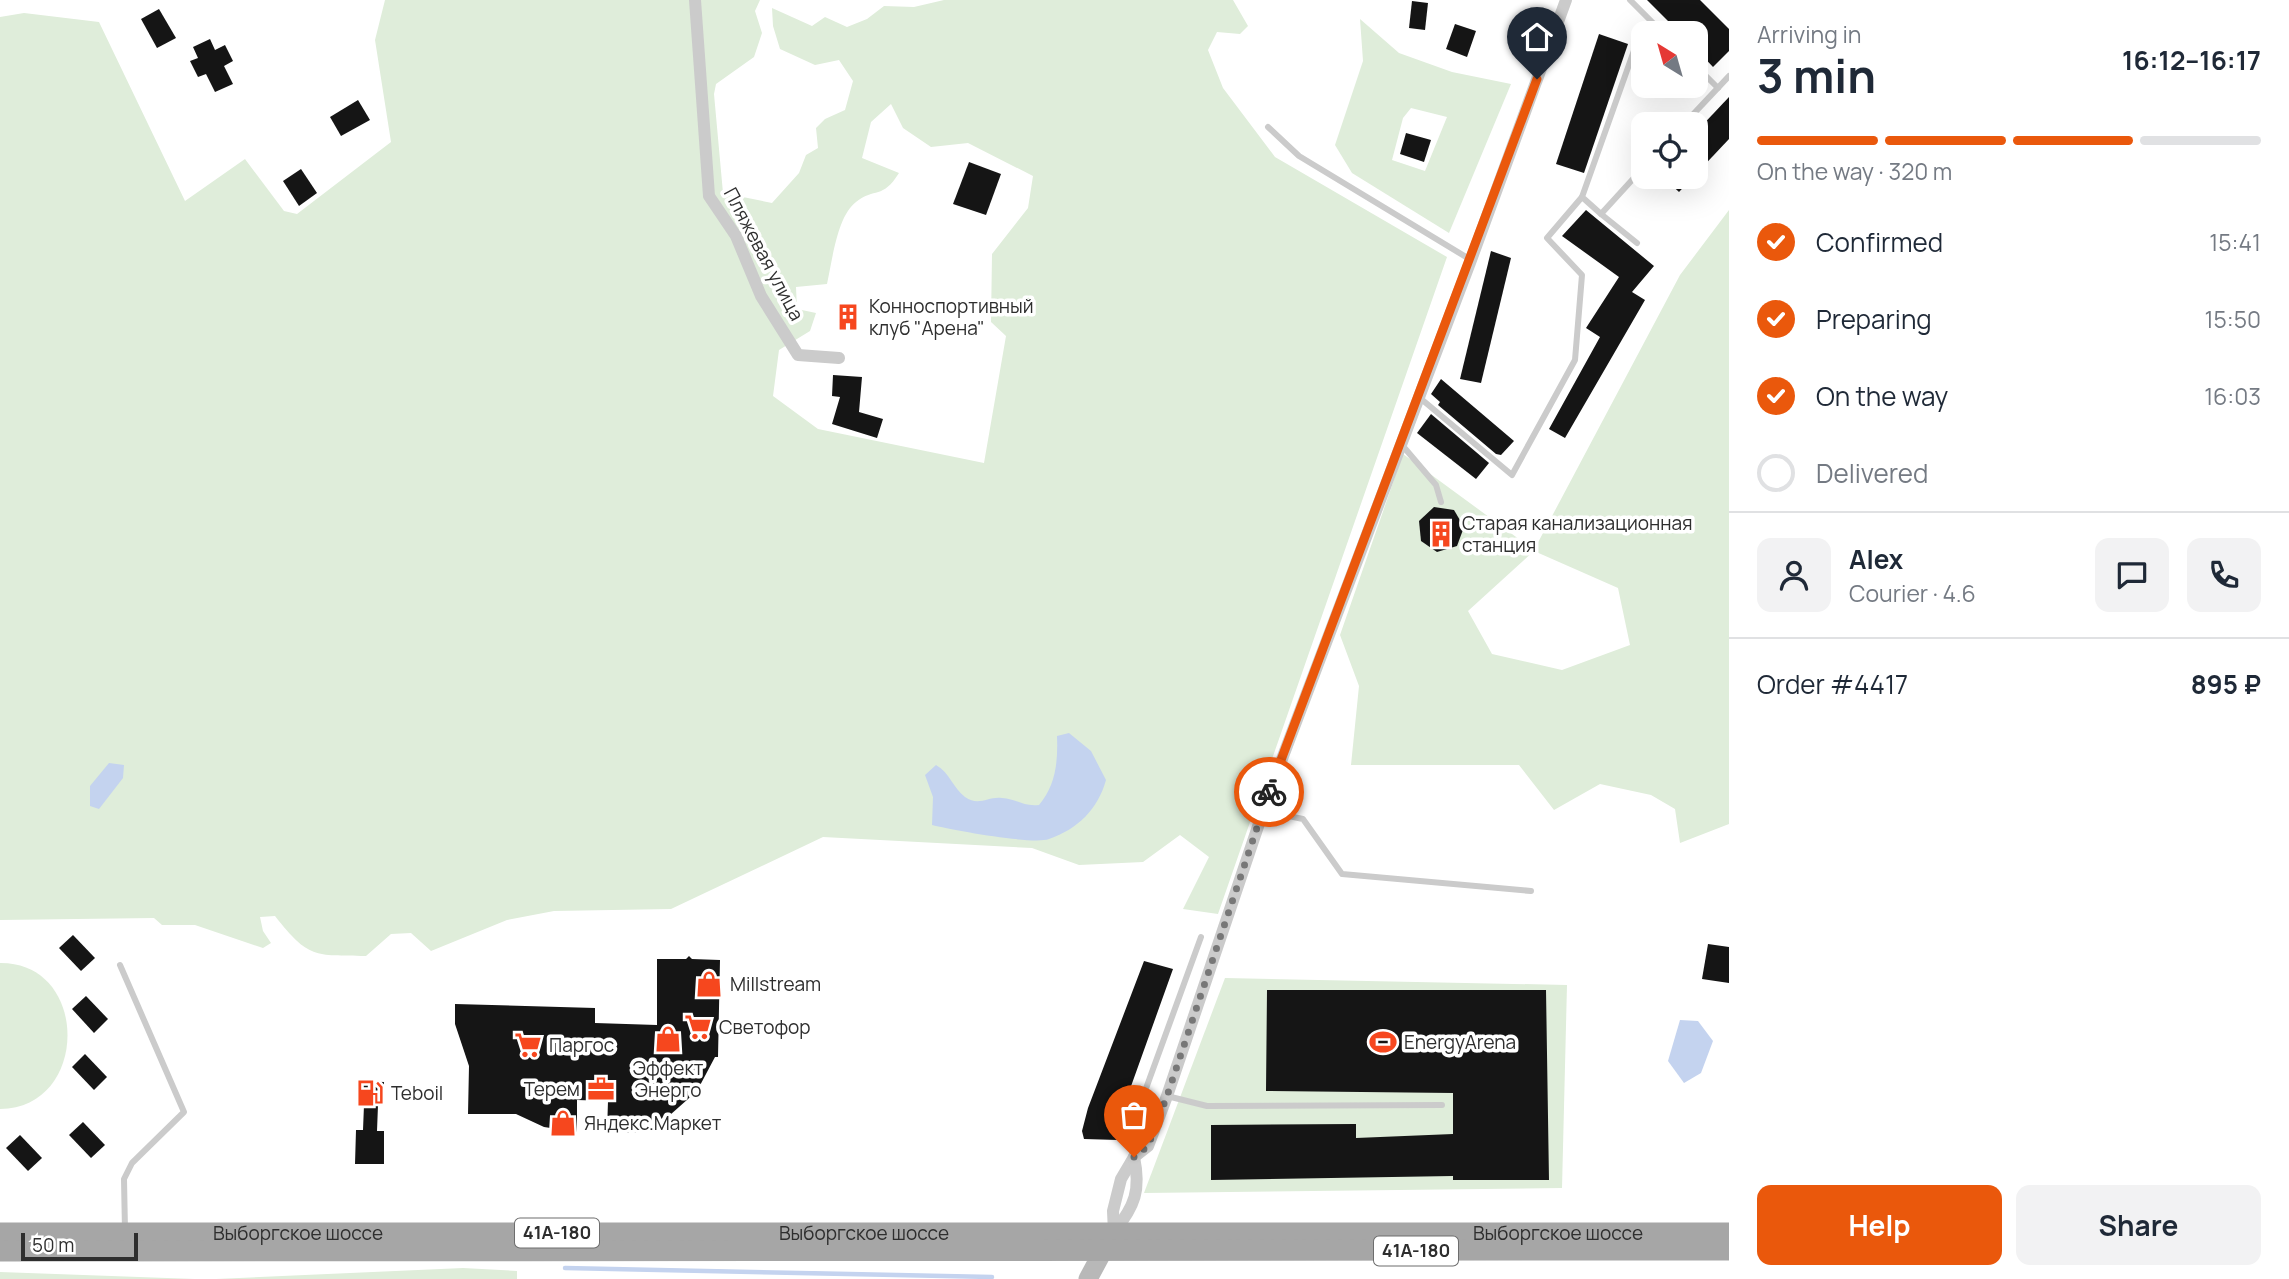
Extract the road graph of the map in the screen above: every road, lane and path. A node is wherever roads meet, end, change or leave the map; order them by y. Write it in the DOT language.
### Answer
graph roads {
  1 [pos="695,0"];
  2 [pos="1566,0"];
  3 [pos="1630,0"];
  4 [pos="1651,21"];
  5 [pos="1631,59"];
  6 [pos="1729,76"];
  7 [pos="1708,78"];
  8 [pos="1718,88"];
  9 [pos="1695,112"];
  10 [pos="1268,127"];
  11 [pos="1631,181"];
  12 [pos="1582,197"];
  13 [pos="1601,214"];
  14 [pos="1636,243"];
  15 [pos="1471,260"];
  16 [pos="839,358"];
  17 [pos="1419,397"];
  18 [pos="1401,444"];
  19 [pos="1441,502"];
  20 [pos="1264,811"];
  21 [pos="1531,891"];
  22 [pos="1201,937"];
  23 [pos="120,965"];
  24 [pos="1167,1096"];
  25 [pos="1442,1105"];
  26 [pos="1134,1157"];
  27 [pos="0,1233"];
  28 [pos="1729,1233"];
  29 [pos="125,1234"];
  30 [pos="1109,1241"];
  31 [pos="1729,1250"];
  32 [pos="0,1251"];
  33 [pos="1088,1279"];
  1 -- 16 [label="street, Пляжевая улица"];
  2 -- 15 [label="street"];
  3 -- 4 [label="lane"];
  5 -- 12 [label="lane"];
  6 -- 8 [label="lane"];
  7 -- 8 [label="lane"];
  8 -- 9 [label="lane"];
  10 -- 15 [label="lane"];
  11 -- 13 [label="lane"];
  12 -- 13 [label="lane"];
  12 -- 17 [label="lane"];
  13 -- 14 [label="lane"];
  15 -- 17 [label="street"];
  17 -- 18 [label="street"];
  18 -- 19 [label="lane"];
  18 -- 20 [label="street"];
  20 -- 21 [label="lane"];
  20 -- 24 [label="street"];
  22 -- 26 [label="lane"];
  23 -- 29 [label="lane"];
  24 -- 25 [label="lane"];
  24 -- 26 [label="street"];
  26 -- 30 [label="street"];
  27 -- 29 [label="main road, Выборгское шоссе / 41А-180"];
  28 -- 30 [label="main road, Выборгское шоссе / 41А-180"];
  29 -- 30 [label="main road, Выборгское шоссе / 41А-180"];
  30 -- 31 [label="main road, Выборгское шоссе / 41А-180"];
  30 -- 32 [label="main road, Выборгское шоссе / 41А-180"];
  30 -- 33 [label="street"];
}
